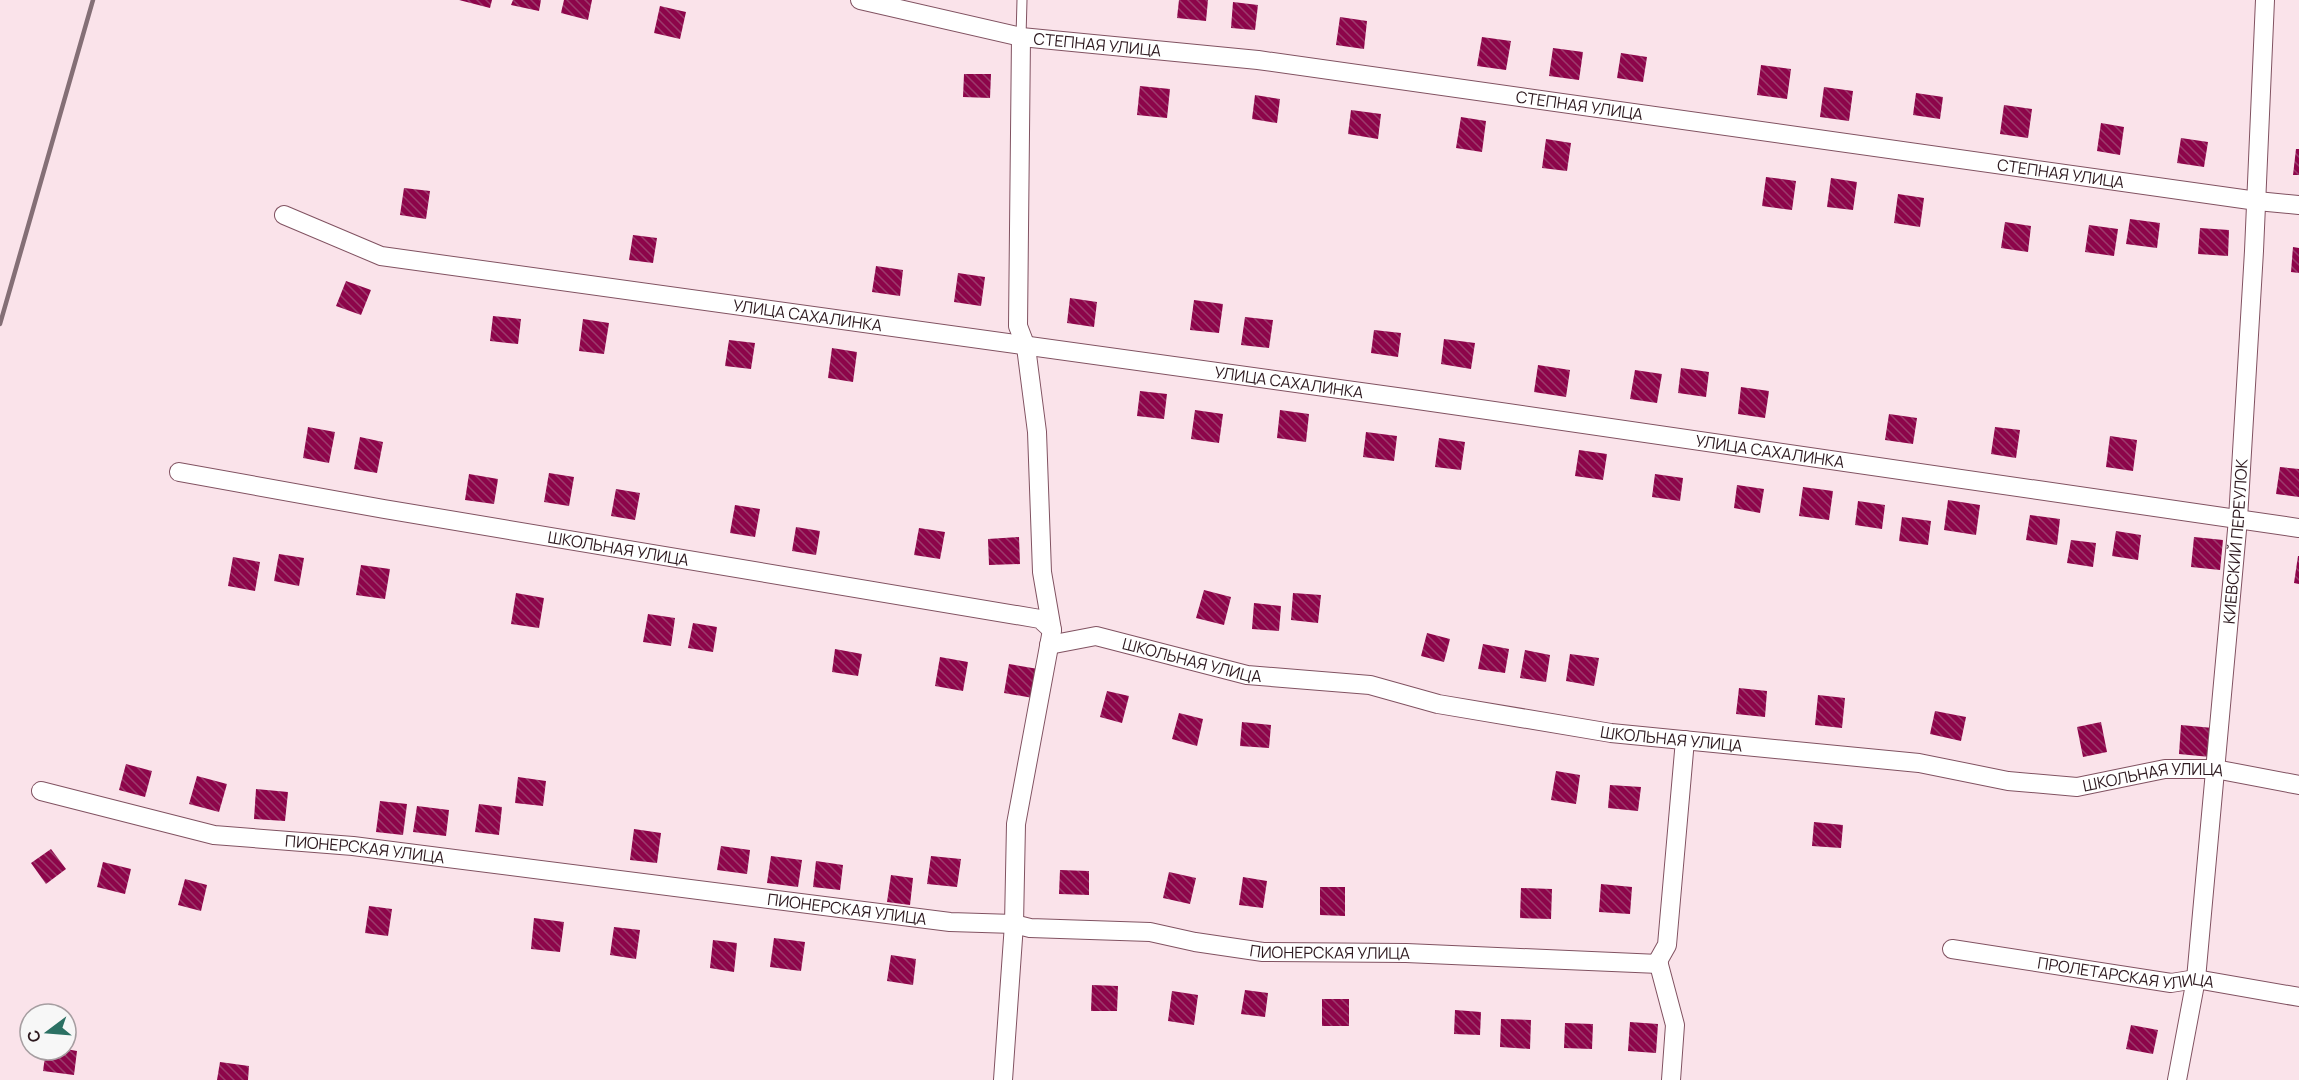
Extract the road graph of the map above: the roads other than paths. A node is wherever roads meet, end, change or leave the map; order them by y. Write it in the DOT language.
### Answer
graph roads {
  1 [pos="860,0"];
  2 [pos="1022,0"];
  3 [pos="2265,0"];
  4 [pos="1021,36"];
  5 [pos="2257,201"];
  6 [pos="2299,205"];
  7 [pos="284,215"];
  8 [pos="1026,347"];
  9 [pos="179,472"];
  10 [pos="2238,519"];
  11 [pos="2299,528"];
  12 [pos="1050,638"];
  13 [pos="1685,740"];
  14 [pos="2215,769"];
  15 [pos="2299,785"];
  16 [pos="41,791"];
  17 [pos="1014,924"];
  18 [pos="1952,949"];
  19 [pos="1659,964"];
  20 [pos="2196,980"];
  21 [pos="2299,998"];
  22 [pos="1003,1080"];
  23 [pos="1671,1080"];
  24 [pos="2177,1080"];
  1 -- 4 [label="street, СТЕПНАЯ УЛИЦА"];
  2 -- 4 [label="lane"];
  3 -- 5 [label="street, КИЕВСКИЙ ПЕРЕУЛОК"];
  4 -- 5 [label="street, СТЕПНАЯ УЛИЦА"];
  4 -- 8 [label="street"];
  5 -- 6 [label="street, СТЕПНАЯ УЛИЦА"];
  5 -- 10 [label="street, КИЕВСКИЙ ПЕРЕУЛОК"];
  7 -- 8 [label="street, УЛИЦА САХАЛИНКА"];
  8 -- 10 [label="street, УЛИЦА САХАЛИНКА"];
  8 -- 12 [label="street"];
  9 -- 12 [label="street, ШКОЛЬНАЯ УЛИЦА"];
  10 -- 11 [label="street, УЛИЦА САХАЛИНКА"];
  10 -- 14 [label="street, КИЕВСКИЙ ПЕРЕУЛОК"];
  12 -- 13 [label="street, ШКОЛЬНАЯ УЛИЦА"];
  12 -- 17 [label="street"];
  13 -- 14 [label="street, ШКОЛЬНАЯ УЛИЦА"];
  13 -- 19 [label="street"];
  14 -- 15 [label="street, ШКОЛЬНАЯ УЛИЦА"];
  14 -- 20 [label="street, КИЕВСКИЙ ПЕРЕУЛОК"];
  16 -- 17 [label="street, ПИОНЕРСКАЯ УЛИЦА"];
  17 -- 19 [label="street, ПИОНЕРСКАЯ УЛИЦА"];
  17 -- 22 [label="street"];
  18 -- 20 [label="street, ПРОЛЕТАРСКАЯ УЛИЦА"];
  19 -- 23 [label="street"];
  20 -- 21 [label="street, ПРОЛЕТАРСКАЯ УЛИЦА"];
  20 -- 24 [label="street, КИЕВСКИЙ ПЕРЕУЛОК"];
}
